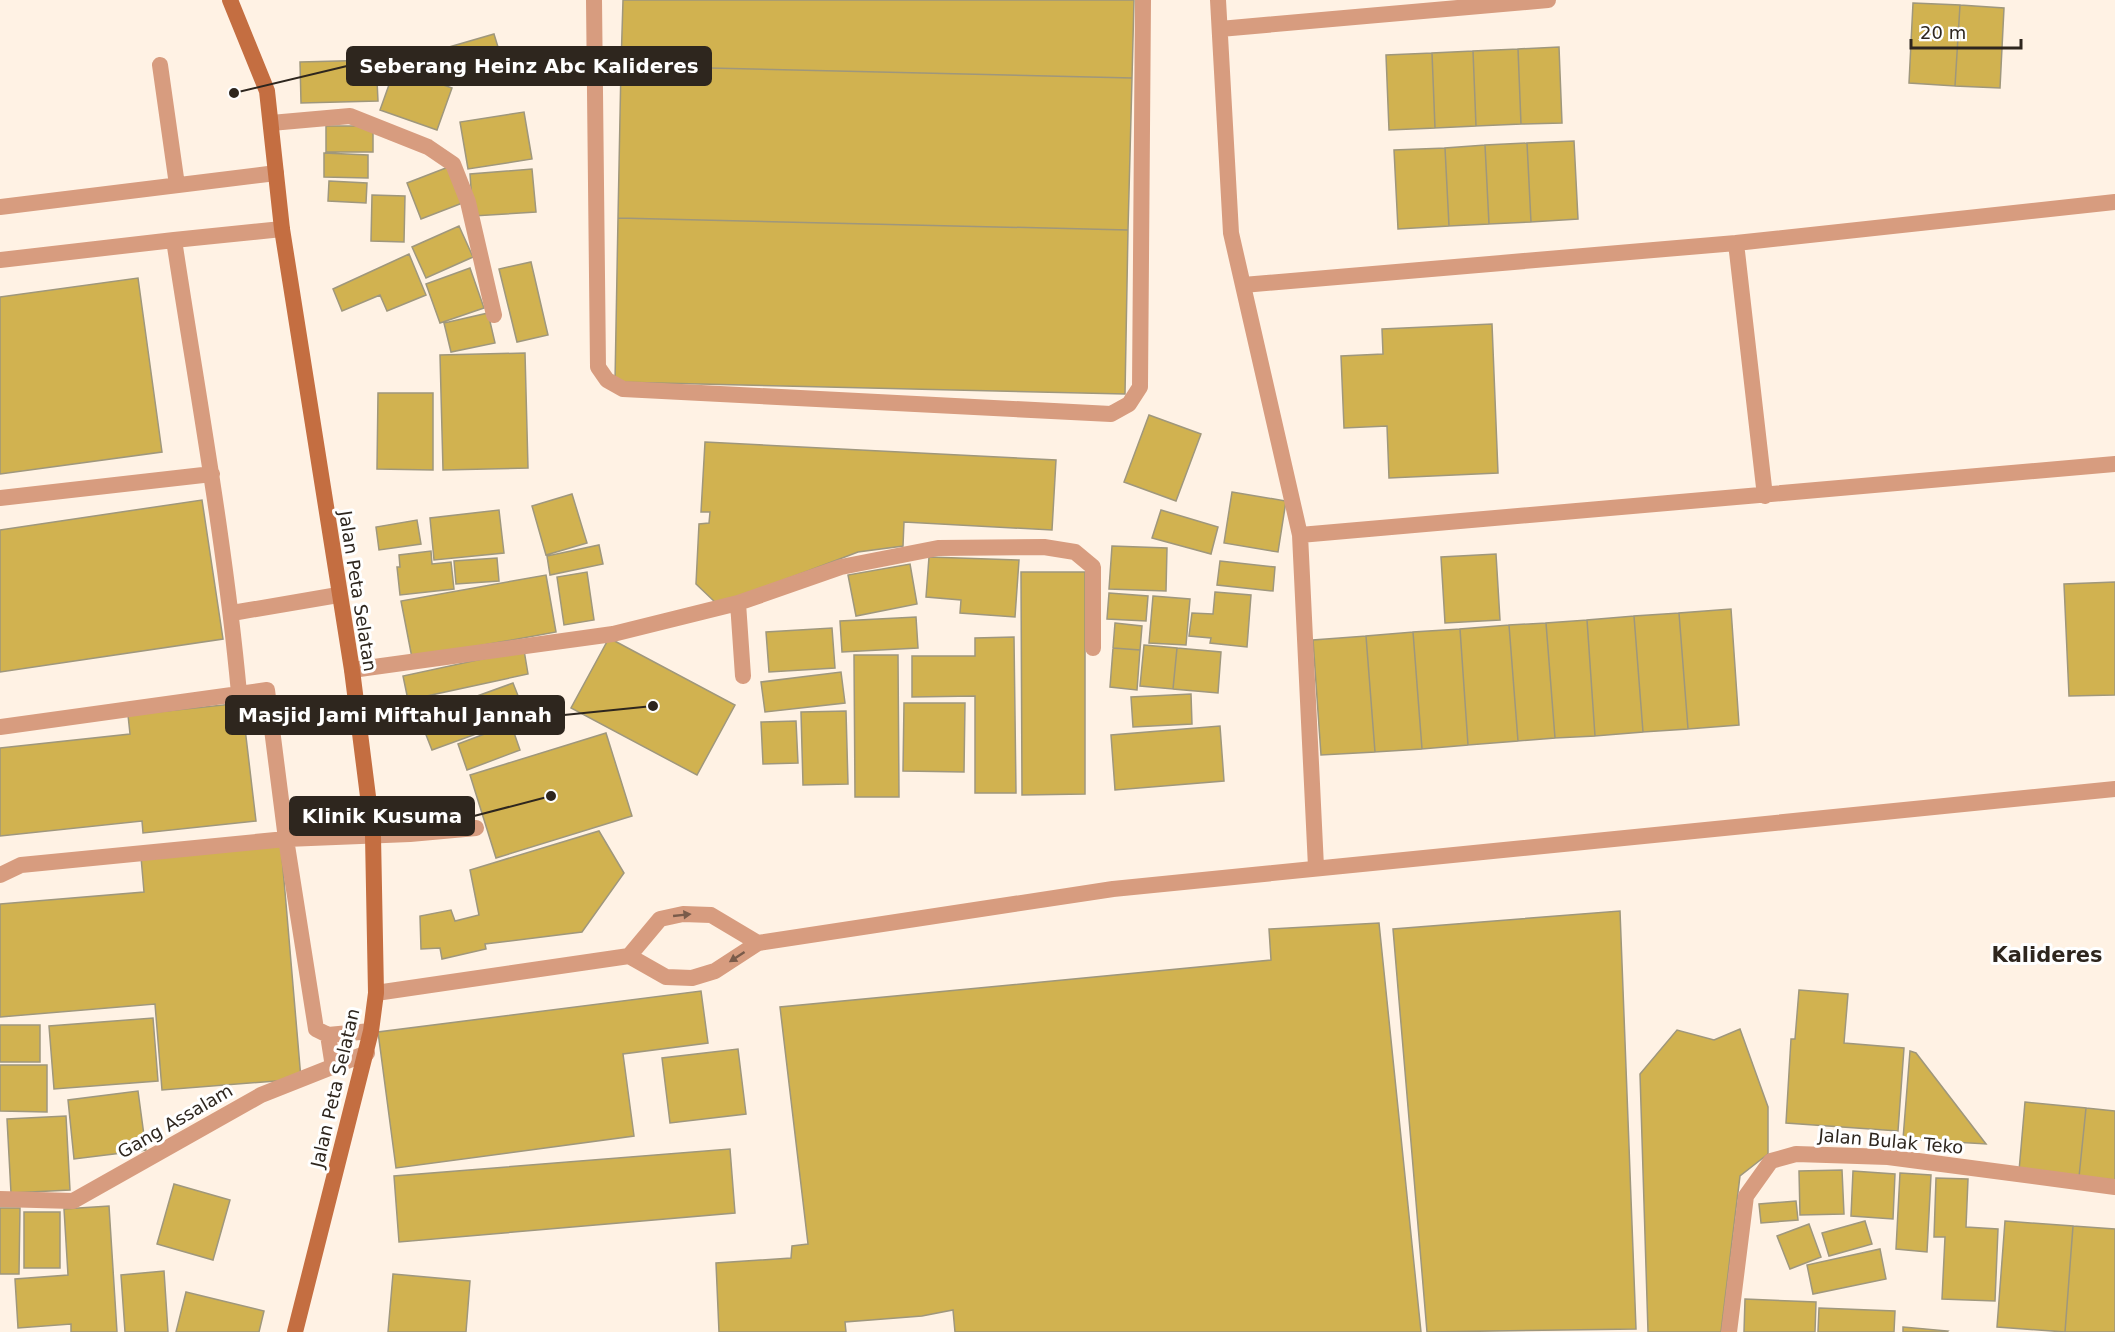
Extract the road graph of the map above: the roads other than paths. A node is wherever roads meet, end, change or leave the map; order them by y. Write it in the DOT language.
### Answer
graph roads {
  1 [pos="230,0"];
  2 [pos="594,0"];
  3 [pos="1143,0"];
  4 [pos="1218,0"];
  5 [pos="1548,0"];
  6 [pos="1220,29"];
  7 [pos="160,65"];
  8 [pos="271,123"];
  9 [pos="276,173"];
  10 [pos="177,185"];
  11 [pos="2115,202"];
  12 [pos="0,207"];
  13 [pos="282,229"];
  14 [pos="174,240"];
  15 [pos="1736,243"];
  16 [pos="0,260"];
  17 [pos="1243,285"];
  18 [pos="494,315"];
  19 [pos="2115,464"];
  20 [pos="212,474"];
  21 [pos="1765,496"];
  22 [pos="0,498"];
  23 [pos="1300,535"];
  24 [pos="338,595"];
  25 [pos="738,603"];
  26 [pos="232,613"];
  27 [pos="1093,648"];
  28 [pos="352,670"];
  29 [pos="743,676"];
  30 [pos="239,693"];
  31 [pos="0,727"];
  32 [pos="2115,789"];
  33 [pos="477,828"];
  34 [pos="374,836"];
  35 [pos="286,839"];
  36 [pos="1316,867"];
  37 [pos="0,875"];
  38 [pos="758,943"];
  39 [pos="628,956"];
  40 [pos="376,993"];
  41 [pos="370,1031"];
  42 [pos="328,1035"];
  43 [pos="367,1053"];
  44 [pos="333,1067"];
  45 [pos="2115,1188"];
  46 [pos="0,1199"];
  47 [pos="295,1332"];
  48 [pos="1729,1332"];
  1 -- 8 [label="main road, Jalan Peta Selatan"];
  2 -- 3 [label="street"];
  4 -- 6 [label="street"];
  5 -- 6 [label="street"];
  6 -- 17 [label="street"];
  7 -- 10 [label="street"];
  8 -- 9 [label="main road, Jalan Peta Selatan"];
  8 -- 18 [label="street"];
  9 -- 10 [label="street"];
  9 -- 13 [label="main road, Jalan Peta Selatan"];
  10 -- 12 [label="street"];
  11 -- 15 [label="street"];
  13 -- 14 [label="street"];
  13 -- 24 [label="main road, Jalan Peta Selatan"];
  14 -- 16 [label="street"];
  14 -- 20 [label="street"];
  15 -- 17 [label="street"];
  15 -- 21 [label="street"];
  17 -- 23 [label="street"];
  19 -- 21 [label="street"];
  20 -- 22 [label="street"];
  20 -- 26 [label="street"];
  21 -- 23 [label="street"];
  23 -- 36 [label="street"];
  24 -- 26 [label="street"];
  24 -- 28 [label="main road, Jalan Peta Selatan"];
  25 -- 27 [label="street"];
  25 -- 28 [label="street"];
  25 -- 29 [label="street"];
  26 -- 30 [label="street"];
  28 -- 34 [label="main road, Jalan Peta Selatan"];
  30 -- 31 [label="street"];
  30 -- 35 [label="street"];
  32 -- 36 [label="street"];
  33 -- 34 [label="street"];
  34 -- 35 [label="street"];
  34 -- 40 [label="main road, Jalan Peta Selatan"];
  35 -- 37 [label="street"];
  35 -- 42 [label="street"];
  36 -- 38 [label="street"];
  38 -- 39 [label="street, one-way"];
  39 -- 38 [label="street, one-way"];
  39 -- 40 [label="street"];
  40 -- 41 [label="main road, Jalan Peta Selatan"];
  41 -- 42 [label="street"];
  41 -- 43 [label="main road, Jalan Peta Selatan"];
  42 -- 44 [label="street"];
  43 -- 44 [label="street, Gang Assalam"];
  43 -- 47 [label="main road, Jalan Peta Selatan"];
  44 -- 46 [label="street, Gang Assalam"];
  45 -- 48 [label="street, Jalan Bulak Teko"];
}
